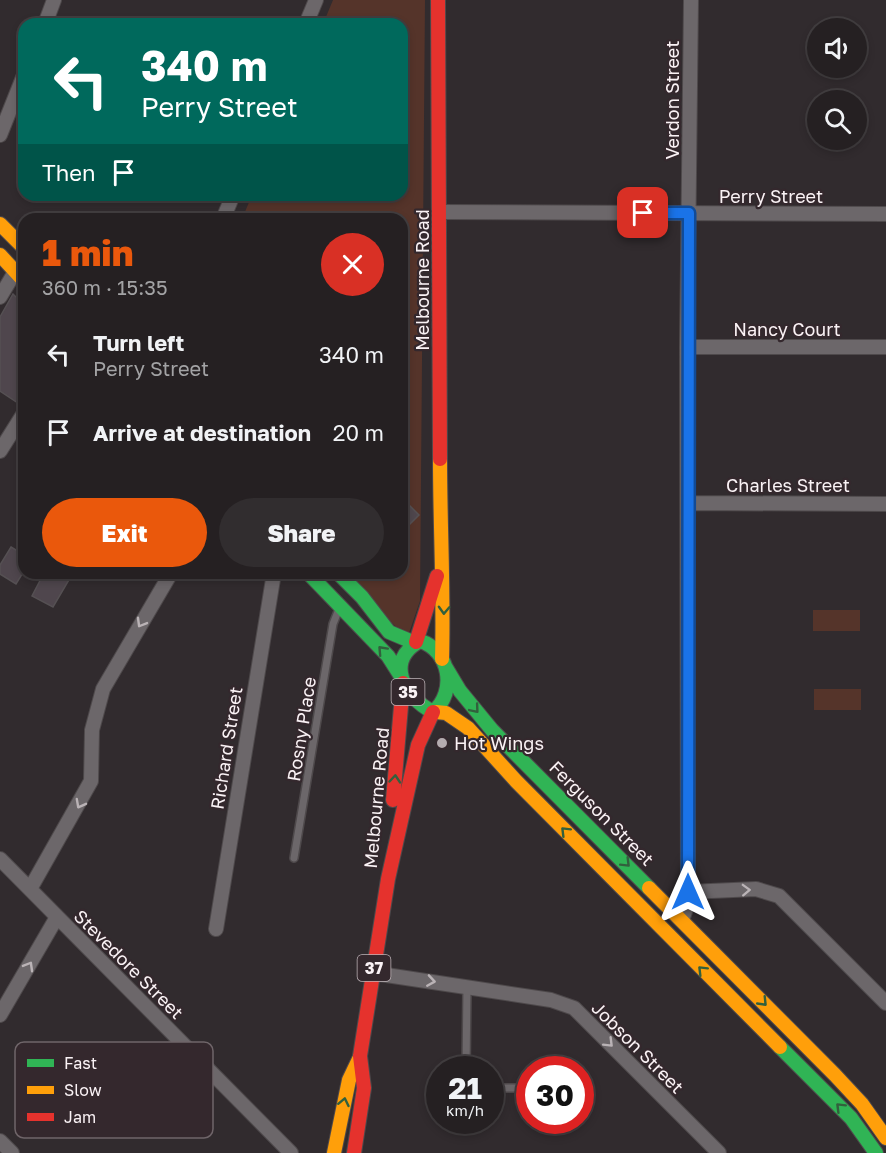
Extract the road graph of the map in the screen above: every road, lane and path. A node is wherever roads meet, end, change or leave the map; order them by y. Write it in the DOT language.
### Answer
graph roads {
  1 [pos="54,0"];
  2 [pos="316,0"];
  3 [pos="438,0"];
  4 [pos="691,0"];
  5 [pos="47,18"];
  6 [pos="308,18"];
  7 [pos="18,90"];
  8 [pos="0,135"];
  9 [pos="440,212"];
  10 [pos="689,213"];
  11 [pos="886,214"];
  12 [pos="0,224"];
  13 [pos="18,242"];
  14 [pos="0,255"];
  15 [pos="18,275"];
  16 [pos="18,277"];
  17 [pos="0,297"];
  18 [pos="687,347"];
  19 [pos="886,347"];
  20 [pos="18,422"];
  21 [pos="0,451"];
  22 [pos="689,503"];
  23 [pos="886,504"];
  24 [pos="440,561"];
  25 [pos="167,579"];
  26 [pos="273,579"];
  27 [pos="314,579"];
  28 [pos="344,579"];
  29 [pos="340,606"];
  30 [pos="416,643"];
  31 [pos="444,663"];
  32 [pos="402,681"];
  33 [pos="435,712"];
  34 [pos="294,858"];
  35 [pos="0,859"];
  36 [pos="388,879"];
  37 [pos="30,889"];
  38 [pos="688,892"];
  39 [pos="57,917"];
  40 [pos="682,920"];
  41 [pos="216,929"];
  42 [pos="667,934"];
  43 [pos="373,973"];
  44 [pos="467,987"];
  45 [pos="886,1003"];
  46 [pos="0,1015"];
  47 [pos="180,1042"];
  48 [pos="360,1056"];
  49 [pos="466,1056"];
  50 [pos="213,1076"];
  51 [pos="880,1121"];
  52 [pos="886,1138"];
  53 [pos="0,1141"];
  54 [pos="287,1151"];
  55 [pos="12,1153"];
  56 [pos="334,1153"];
  57 [pos="354,1153"];
  58 [pos="719,1153"];
  59 [pos="876,1153"];
  1 -- 5 [label="street"];
  2 -- 6 [label="street"];
  3 -- 9 [label="main road, Melbourne Road"];
  4 -- 10 [label="street, Verdon Street"];
  7 -- 8 [label="street"];
  9 -- 10 [label="street, Perry Street"];
  9 -- 24 [label="main road, Melbourne Road"];
  10 -- 11 [label="street, Perry Street"];
  10 -- 18 [label="street, Verdon Street"];
  12 -- 13 [label="main road"];
  14 -- 15 [label="main road"];
  16 -- 17 [label="street"];
  18 -- 19 [label="street, Nancy Court"];
  18 -- 22 [label="street, Verdon Street"];
  20 -- 21 [label="street"];
  22 -- 23 [label="street, Charles Street"];
  22 -- 38 [label="street, Verdon Street"];
  24 -- 30 [label="main road, Melbourne Road"];
  24 -- 31 [label="main road, Melbourne Road, one-way"];
  25 -- 37 [label="street, one-way"];
  26 -- 41 [label="street, Richard Street"];
  27 -- 29 [label="main road, 35"];
  28 -- 30 [label="main road, 35"];
  32 -- 29 [label="main road, 35, one-way"];
  29 -- 34 [label="lane, Rosny Place"];
  30 -- 31 [label="main road, 35"];
  30 -- 32 [label="main road, 35"];
  31 -- 33 [label="main road, 35"];
  31 -- 40 [label="main road, Ferguson Street / 35, one-way"];
  32 -- 33 [label="main road, 35"];
  36 -- 32 [label="main road, Melbourne Road / 37, one-way"];
  33 -- 36 [label="main road, Melbourne Road / 37"];
  42 -- 33 [label="main road, 35, one-way"];
  35 -- 37 [label="street, Stevedore Street"];
  36 -- 43 [label="main road, Melbourne Road / 37"];
  37 -- 39 [label="street, Stevedore Street"];
  38 -- 40 [label="street, Verdon Street"];
  38 -- 45 [label="street, one-way"];
  46 -- 39 [label="street, one-way"];
  39 -- 47 [label="street, Stevedore Street"];
  40 -- 42 [label="main road"];
  40 -- 51 [label="main road, Ferguson Street / 35, one-way"];
  59 -- 42 [label="main road, 35, one-way"];
  43 -- 44 [label="street, Jobson Street, one-way"];
  43 -- 48 [label="main road, Melbourne Road / 37"];
  44 -- 49 [label="lane"];
  44 -- 58 [label="street, Jobson Street, one-way"];
  56 -- 48 [label="main road, Melbourne Road / 37, one-way"];
  48 -- 57 [label="main road, Melbourne Road / 37"];
  50 -- 54 [label="street, Stevedore Street"];
  51 -- 52 [label="main road, Ferguson Street / 35"];
  53 -- 55 [label="street"];
}
